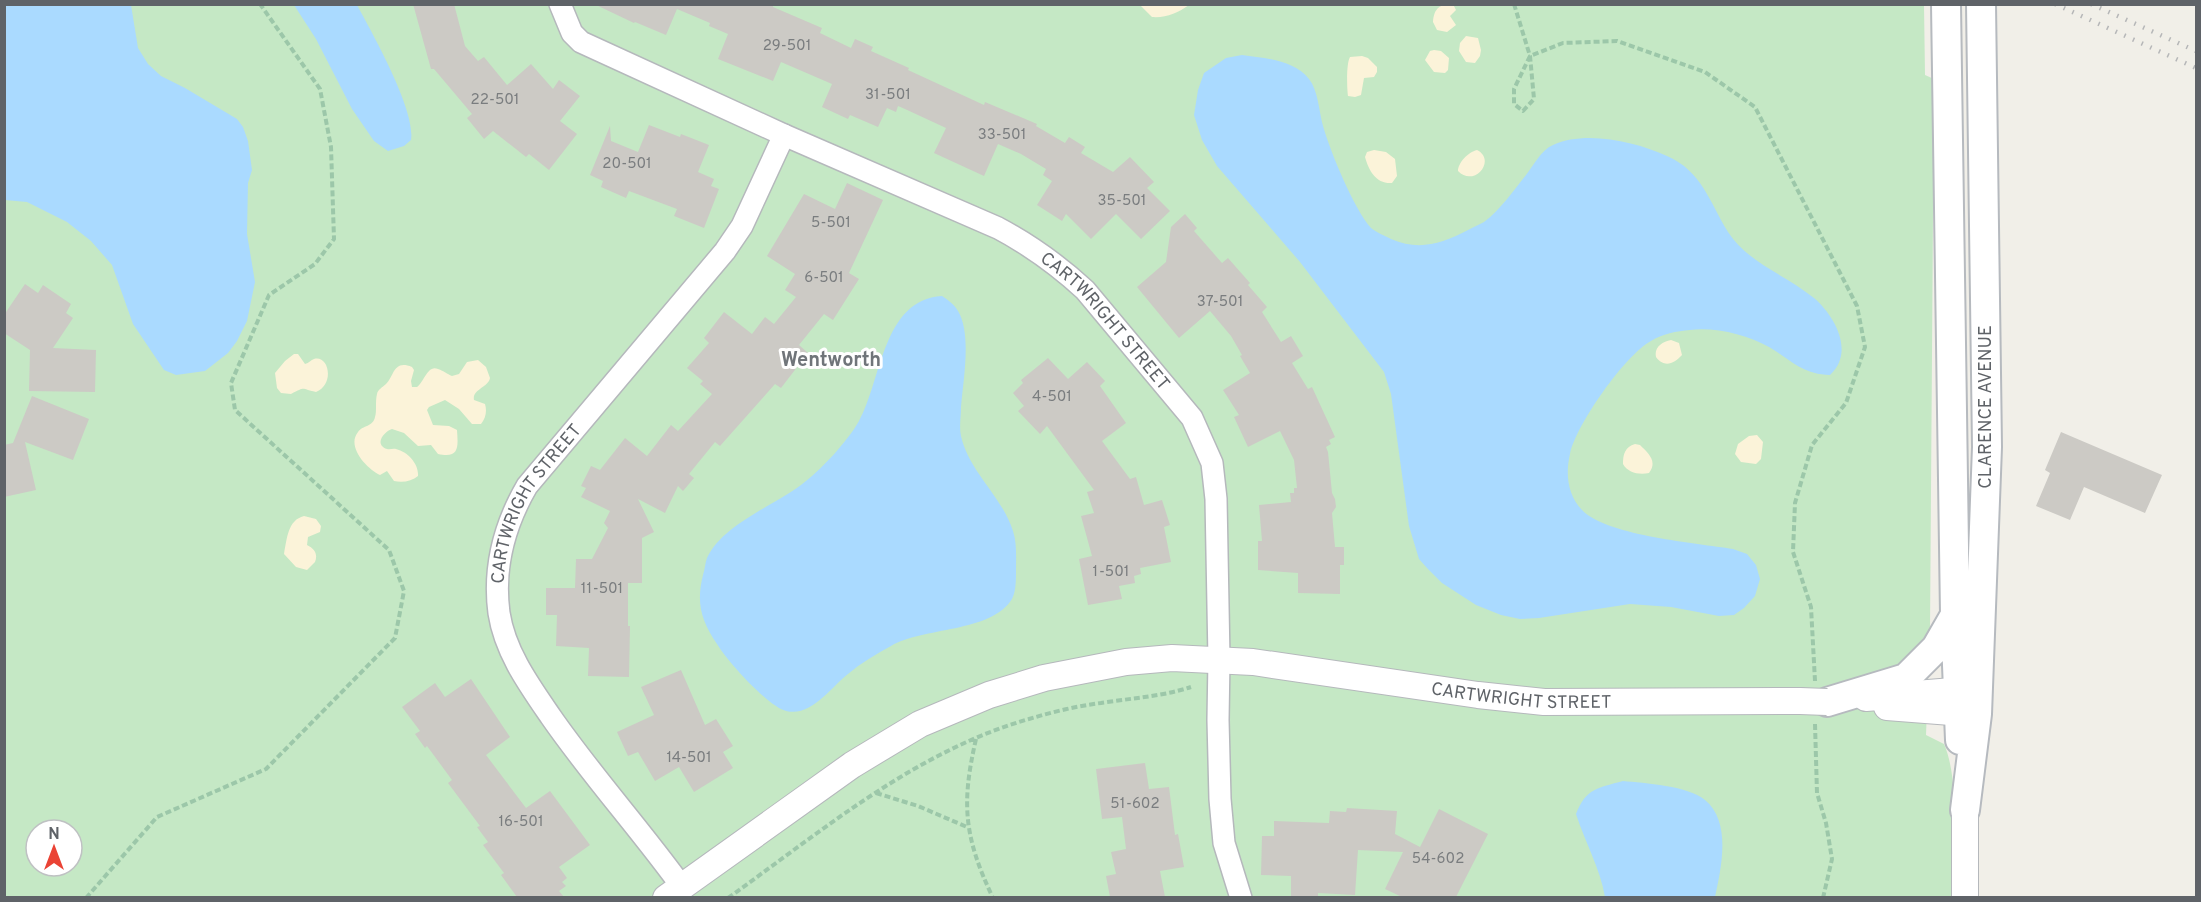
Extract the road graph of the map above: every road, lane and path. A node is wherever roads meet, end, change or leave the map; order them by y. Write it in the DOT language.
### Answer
graph roads {
  1 [pos="260,4"];
  2 [pos="560,4"];
  3 [pos="1514,4"];
  4 [pos="1946,4"];
  5 [pos="1981,4"];
  6 [pos="1530,56"];
  7 [pos="784,135"];
  8 [pos="1955,615"];
  9 [pos="1219,659"];
  10 [pos="1191,687"];
  11 [pos="1967,701"];
  12 [pos="1814,703"];
  13 [pos="976,738"];
  14 [pos="876,793"];
  15 [pos="1965,810"];
  16 [pos="968,828"];
  17 [pos="674,892"];
  18 [pos="86,897"];
  19 [pos="728,897"];
  20 [pos="993,897"];
  21 [pos="1241,897"];
  22 [pos="1823,897"];
  23 [pos="1965,897"];
  1 -- 18 [label="path"];
  2 -- 7 [label="street, CARTWRIGHT STREET"];
  3 -- 6 [label="path"];
  4 -- 8 [label="main road, CLARENCE AVENUE"];
  5 -- 11 [label="main road, CLARENCE AVENUE"];
  6 -- 6 [label="path"];
  6 -- 12 [label="path"];
  7 -- 9 [label="street, CARTWRIGHT STREET"];
  7 -- 17 [label="street, CARTWRIGHT STREET"];
  8 -- 11 [label="main road, CLARENCE AVENUE"];
  8 -- 12 [label="main road"];
  9 -- 12 [label="street, CARTWRIGHT STREET"];
  9 -- 17 [label="street, CARTWRIGHT STREET"];
  9 -- 21 [label="street, CARTWRIGHT STREET"];
  10 -- 13 [label="path"];
  11 -- 12 [label="street, CARTWRIGHT STREET"];
  11 -- 15 [label="main road, CLARENCE AVENUE"];
  12 -- 22 [label="path"];
  13 -- 14 [label="path"];
  13 -- 16 [label="path"];
  14 -- 16 [label="path"];
  14 -- 19 [label="path"];
  15 -- 23 [label="street, CLARENCE AVENUE"];
  16 -- 20 [label="path"];
}
